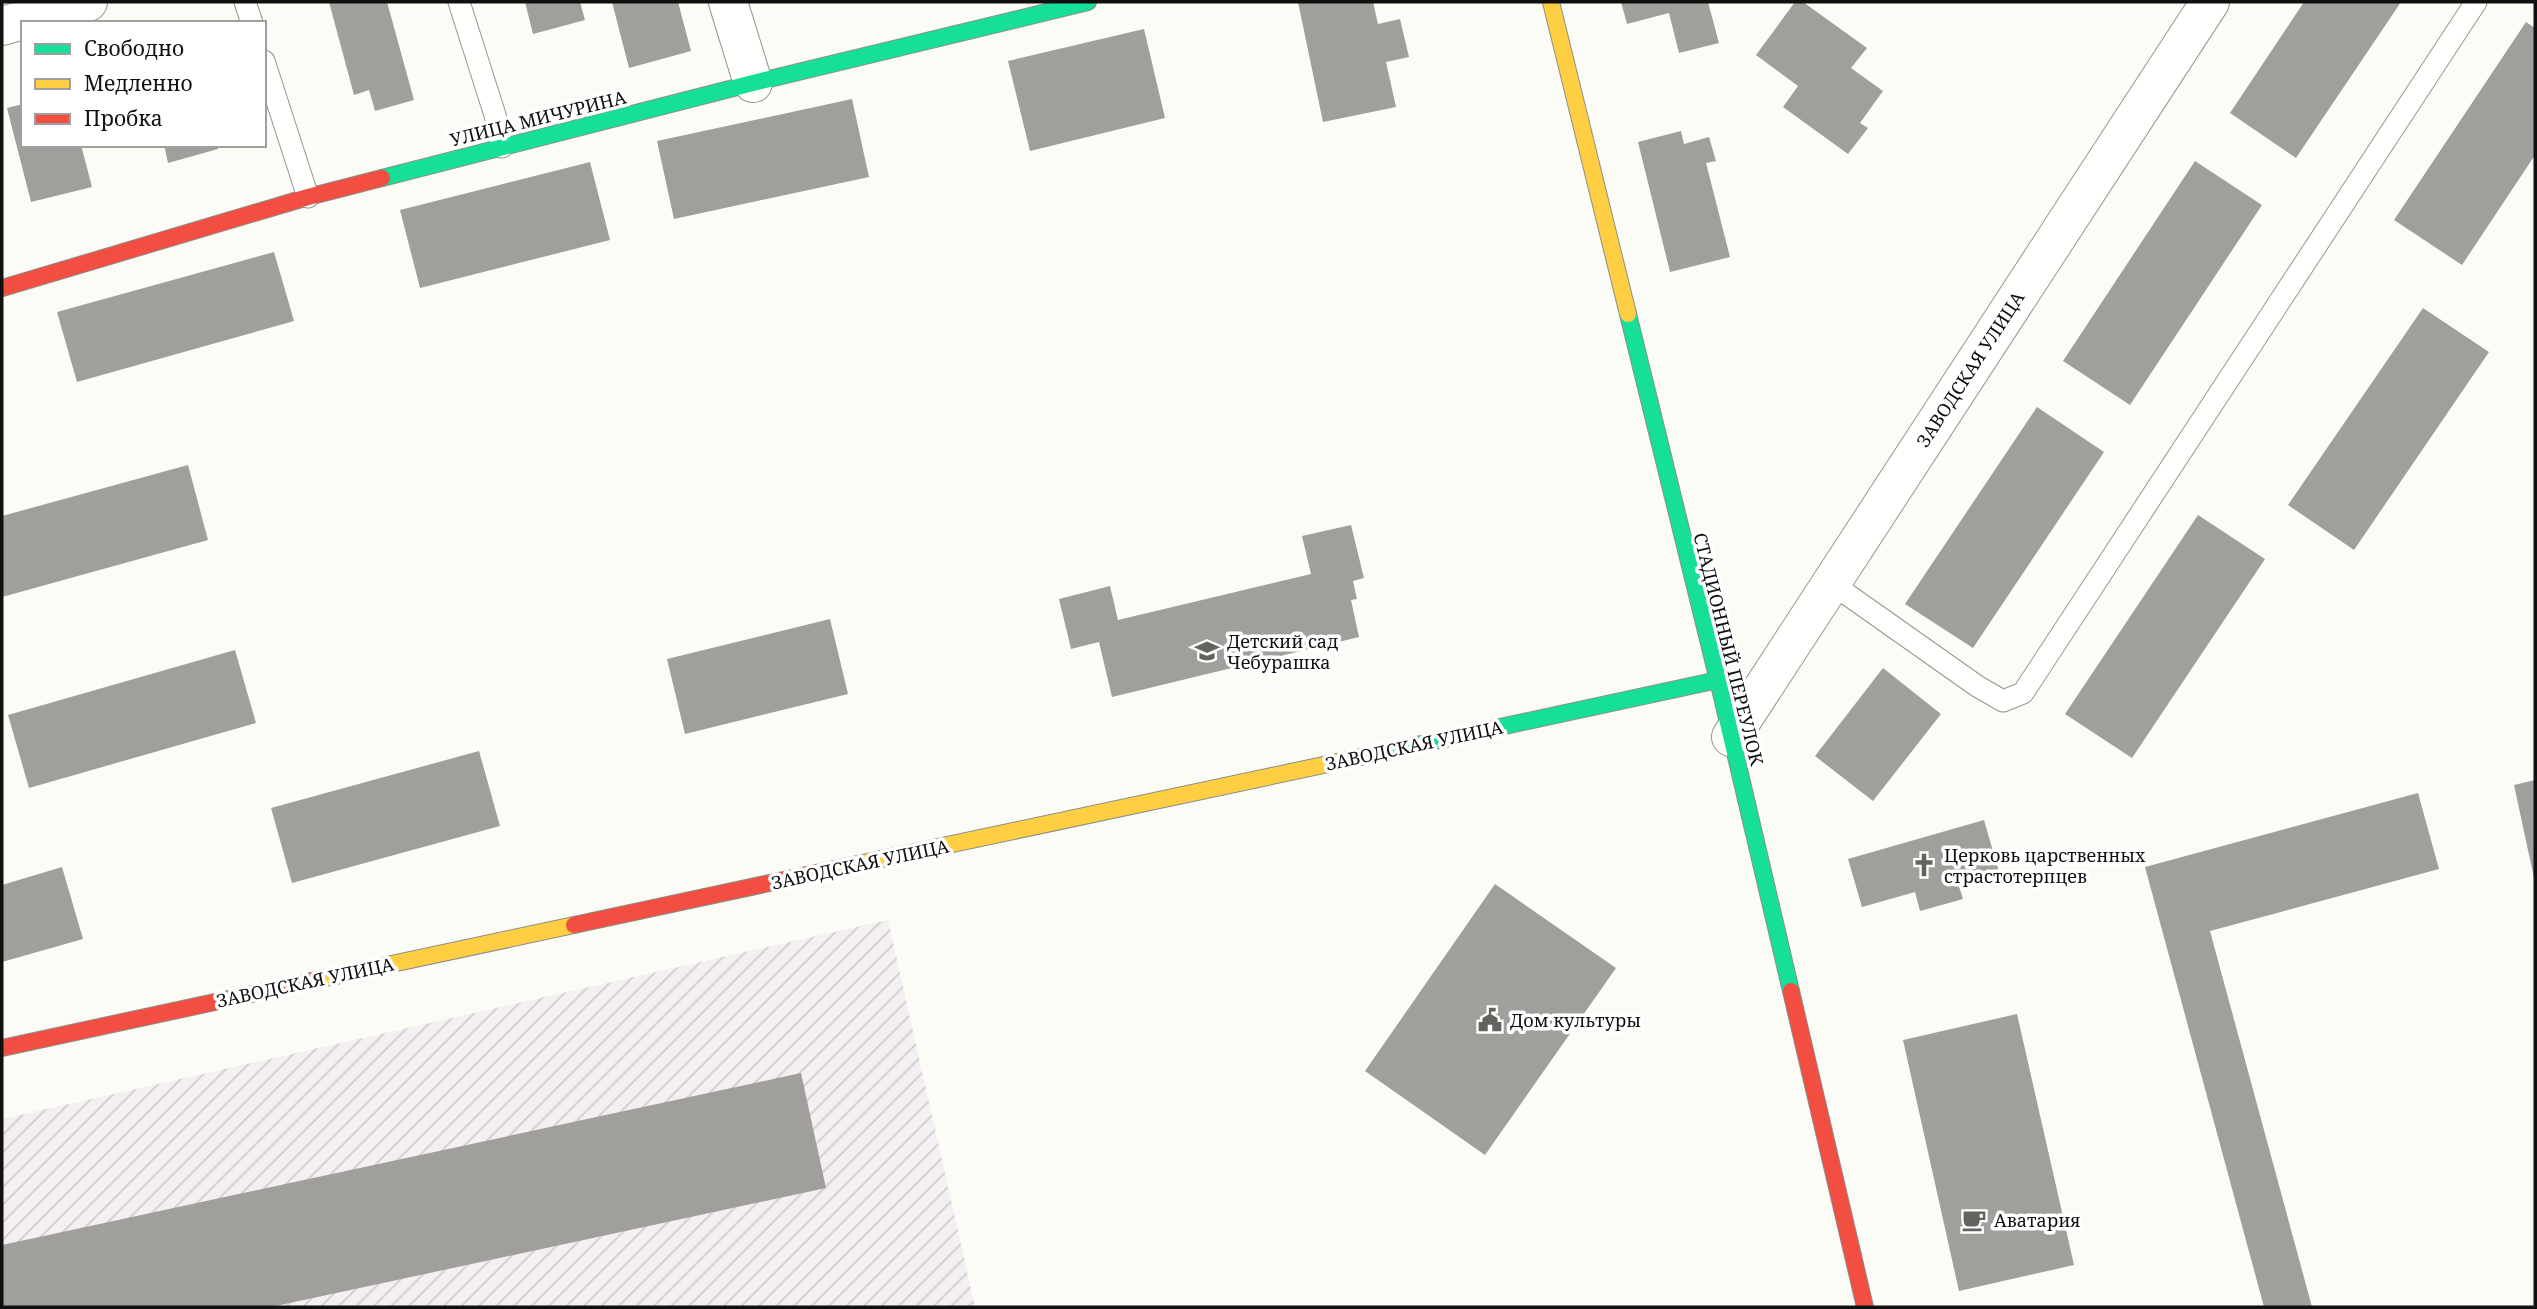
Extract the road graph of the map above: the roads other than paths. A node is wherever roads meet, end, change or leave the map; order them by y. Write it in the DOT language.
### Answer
graph roads {
  1 [pos="88,2"];
  2 [pos="245,2"];
  3 [pos="459,2"];
  4 [pos="728,2"];
  5 [pos="990,2"];
  6 [pos="1088,2"];
  7 [pos="1551,2"];
  8 [pos="2210,2"];
  9 [pos="2476,2"];
  10 [pos="251,21"];
  11 [pos="996,24"];
  12 [pos="2,26"];
  13 [pos="266,67"];
  14 [pos="753,83"];
  15 [pos="502,147"];
  16 [pos="308,197"];
  17 [pos="2,288"];
  18 [pos="1831,583"];
  19 [pos="1718,680"];
  20 [pos="1731,737"];
  21 [pos="2,1048"];
  22 [pos="1865,1307"];
  1 -- 12 [label="street"];
  2 -- 10 [label="lane"];
  3 -- 15 [label="lane"];
  4 -- 14 [label="street"];
  5 -- 11 [label="lane"];
  6 -- 11 [label="street, УЛИЦА МИЧУРИНА"];
  7 -- 19 [label="street, СТАДИОННЫЙ ПЕРЕУЛОК"];
  8 -- 18 [label="street, ЗАВОДСКАЯ УЛИЦА"];
  9 -- 18 [label="lane"];
  11 -- 14 [label="street, УЛИЦА МИЧУРИНА"];
  13 -- 16 [label="lane"];
  14 -- 15 [label="street, УЛИЦА МИЧУРИНА"];
  15 -- 16 [label="street, УЛИЦА МИЧУРИНА"];
  16 -- 17 [label="street, УЛИЦА МИЧУРИНА"];
  18 -- 20 [label="street, ЗАВОДСКАЯ УЛИЦА"];
  19 -- 20 [label="street, СТАДИОННЫЙ ПЕРЕУЛОК"];
  19 -- 21 [label="street, ЗАВОДСКАЯ УЛИЦА"];
  20 -- 22 [label="street, СТАДИОННЫЙ ПЕРЕУЛОК"];
}
